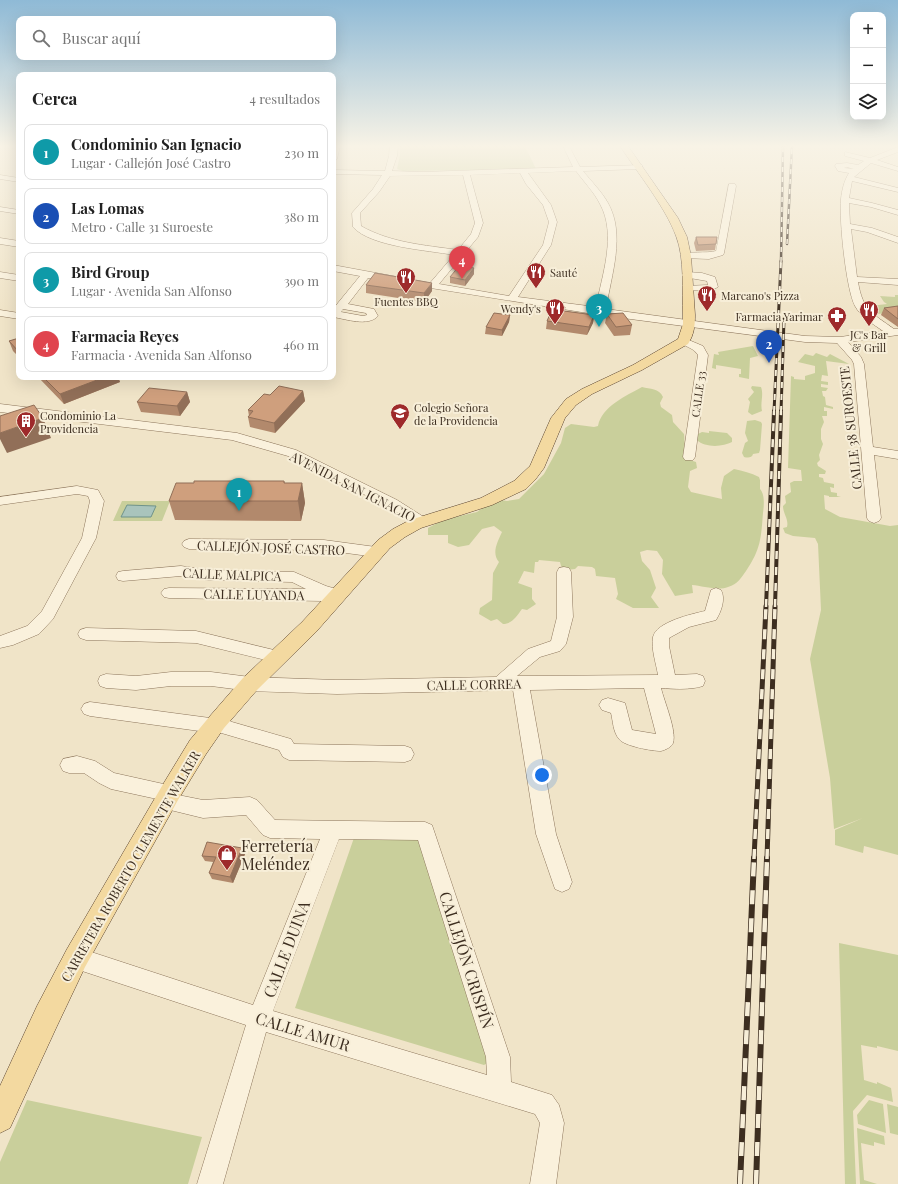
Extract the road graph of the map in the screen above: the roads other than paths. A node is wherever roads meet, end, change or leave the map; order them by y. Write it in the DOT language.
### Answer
graph roads {
  1 [pos="367,201"];
  2 [pos="473,201"];
  3 [pos="544,201"];
  4 [pos="603,201"];
  5 [pos="662,201"];
  6 [pos="729,201"];
  7 [pos="845,201"];
  8 [pos="852,201"];
  9 [pos="0,209"];
  10 [pos="16,212"];
  11 [pos="898,213"];
  12 [pos="847,226"];
  13 [pos="898,240"];
  14 [pos="0,241"];
  15 [pos="16,244"];
  16 [pos="460,253"];
  17 [pos="686,256"];
  18 [pos="336,269"];
  19 [pos="687,274"];
  20 [pos="0,275"];
  21 [pos="366,275"];
  22 [pos="16,278"];
  23 [pos="852,279"];
  24 [pos="898,282"];
  25 [pos="433,285"];
  26 [pos="688,288"];
  27 [pos="512,299"];
  28 [pos="340,306"];
  29 [pos="336,311"];
  30 [pos="600,312"];
  31 [pos="0,313"];
  32 [pos="336,315"];
  33 [pos="16,316"];
  34 [pos="686,332"];
  35 [pos="895,333"];
  36 [pos="873,336"];
  37 [pos="805,339"];
  38 [pos="840,340"];
  39 [pos="858,362"];
  40 [pos="0,408"];
  41 [pos="867,450"];
  42 [pos="898,456"];
  43 [pos="689,458"];
  44 [pos="0,501"];
  45 [pos="874,518"];
  46 [pos="422,522"];
  47 [pos="189,544"];
  48 [pos="376,552"];
  49 [pos="564,572"];
  50 [pos="123,576"];
  51 [pos="169,593"];
  52 [pos="716,594"];
  53 [pos="338,595"];
  54 [pos="86,634"];
  55 [pos="0,642"];
  56 [pos="278,657"];
  57 [pos="106,680"];
  58 [pos="697,681"];
  59 [pos="500,683"];
  60 [pos="520,683"];
  61 [pos="660,683"];
  62 [pos="250,684"];
  63 [pos="608,705"];
  64 [pos="90,709"];
  65 [pos="215,724"];
  66 [pos="406,754"];
  67 [pos="69,765"];
  68 [pos="168,797"];
  69 [pos="333,830"];
  70 [pos="562,882"];
  71 [pos="76,958"];
  72 [pos="259,1018"];
  73 [pos="500,1090"];
  74 [pos="0,1118"];
  75 [pos="210,1184"];
  76 [pos="543,1184"];
  1 -- 16 [label="street"];
  2 -- 16 [label="street"];
  3 -- 27 [label="street"];
  4 -- 30 [label="street"];
  5 -- 17 [label="main road"];
  6 -- 17 [label="street"];
  7 -- 12 [label="street"];
  8 -- 11 [label="street"];
  9 -- 10 [label="street"];
  12 -- 13 [label="street"];
  12 -- 23 [label="street"];
  14 -- 15 [label="street"];
  16 -- 25 [label="street"];
  17 -- 19 [label="main road"];
  18 -- 21 [label="street"];
  19 -- 26 [label="main road"];
  19 -- 26 [label="street"];
  20 -- 22 [label="street"];
  21 -- 25 [label="street"];
  21 -- 28 [label="street"];
  23 -- 24 [label="street"];
  23 -- 35 [label="street"];
  25 -- 27 [label="street"];
  26 -- 34 [label="main road"];
  27 -- 30 [label="street"];
  28 -- 29 [label="street"];
  28 -- 32 [label="street"];
  30 -- 34 [label="street"];
  31 -- 33 [label="street"];
  34 -- 37 [label="street"];
  34 -- 43 [label="street, CALLE 33"];
  34 -- 46 [label="main road, CARRETERA ROBERTO CLEMENTE WALKER"];
  35 -- 36 [label="street"];
  36 -- 38 [label="street"];
  36 -- 39 [label="street"];
  37 -- 38 [label="street"];
  37 -- 39 [label="street"];
  38 -- 39 [label="street, CALLE 38 SUROESTE"];
  39 -- 41 [label="street, CALLE 38 SUROESTE"];
  40 -- 46 [label="street, AVENIDA SAN IGNACIO"];
  41 -- 42 [label="street"];
  41 -- 45 [label="street, CALLE 38 SUROESTE"];
  44 -- 55 [label="street"];
  46 -- 48 [label="main road, CARRETERA ROBERTO CLEMENTE WALKER"];
  47 -- 48 [label="street, CALLEJÓN JOSÉ CASTRO"];
  48 -- 53 [label="main road, CARRETERA ROBERTO CLEMENTE WALKER"];
  49 -- 59 [label="street"];
  50 -- 53 [label="street, CALLE MALPICA"];
  51 -- 53 [label="street, CALLE LUYANDA"];
  52 -- 61 [label="street"];
  53 -- 56 [label="main road, CARRETERA ROBERTO CLEMENTE WALKER"];
  54 -- 56 [label="street"];
  56 -- 62 [label="main road, CARRETERA ROBERTO CLEMENTE WALKER"];
  57 -- 62 [label="street, CALLE CORREA"];
  58 -- 61 [label="street, CALLE CORREA"];
  59 -- 60 [label="street, CALLE CORREA"];
  59 -- 62 [label="street, CALLE CORREA"];
  60 -- 61 [label="street, CALLE CORREA"];
  60 -- 70 [label="street"];
  61 -- 63 [label="street"];
  62 -- 65 [label="main road, CARRETERA ROBERTO CLEMENTE WALKER"];
  64 -- 65 [label="street"];
  65 -- 66 [label="street"];
  65 -- 68 [label="main road, CARRETERA ROBERTO CLEMENTE WALKER"];
  67 -- 68 [label="street"];
  68 -- 69 [label="street"];
  68 -- 71 [label="main road, CARRETERA ROBERTO CLEMENTE WALKER"];
  69 -- 72 [label="street, CALLE DUINA"];
  69 -- 73 [label="street, CALLEJÓN CRISPÍN"];
  71 -- 72 [label="street, CALLE AMUR"];
  71 -- 74 [label="main road, CARRETERA ROBERTO CLEMENTE WALKER"];
  72 -- 73 [label="street, CALLE AMUR"];
  72 -- 75 [label="street, CALLE DUINA"];
  73 -- 76 [label="street, CALLE AMUR"];
}
